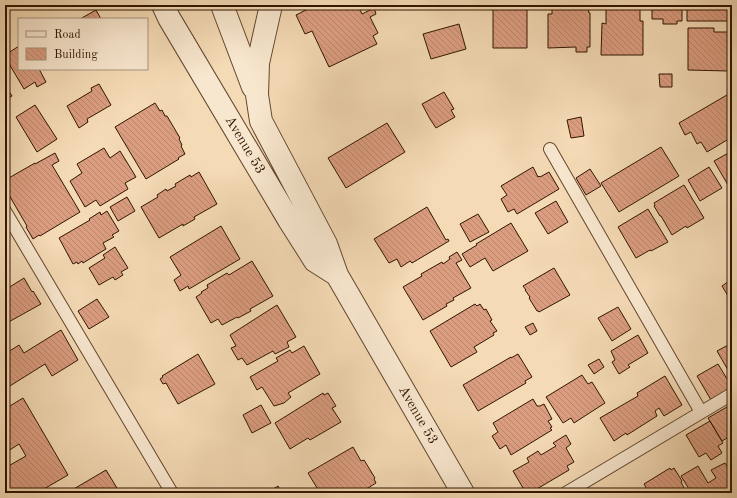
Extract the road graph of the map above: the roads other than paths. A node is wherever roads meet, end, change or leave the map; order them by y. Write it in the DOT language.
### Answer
graph roads {
  1 [pos="163,5"];
  2 [pos="222,5"];
  3 [pos="271,5"];
  4 [pos="257,95"];
  5 [pos="550,149"];
  6 [pos="5,211"];
  7 [pos="337,276"];
  8 [pos="732,394"];
  9 [pos="701,412"];
  10 [pos="172,493"];
  11 [pos="462,493"];
  12 [pos="566,493"];
  1 -- 7 [label="street, Avenue 53"];
  2 -- 4 [label="street, Avenue 53"];
  3 -- 4 [label="street, Avenue 53"];
  4 -- 7 [label="street, Avenue 53"];
  5 -- 9 [label="lane"];
  6 -- 10 [label="lane"];
  7 -- 11 [label="street, Avenue 53"];
  8 -- 9 [label="lane"];
  9 -- 12 [label="lane"];
}
